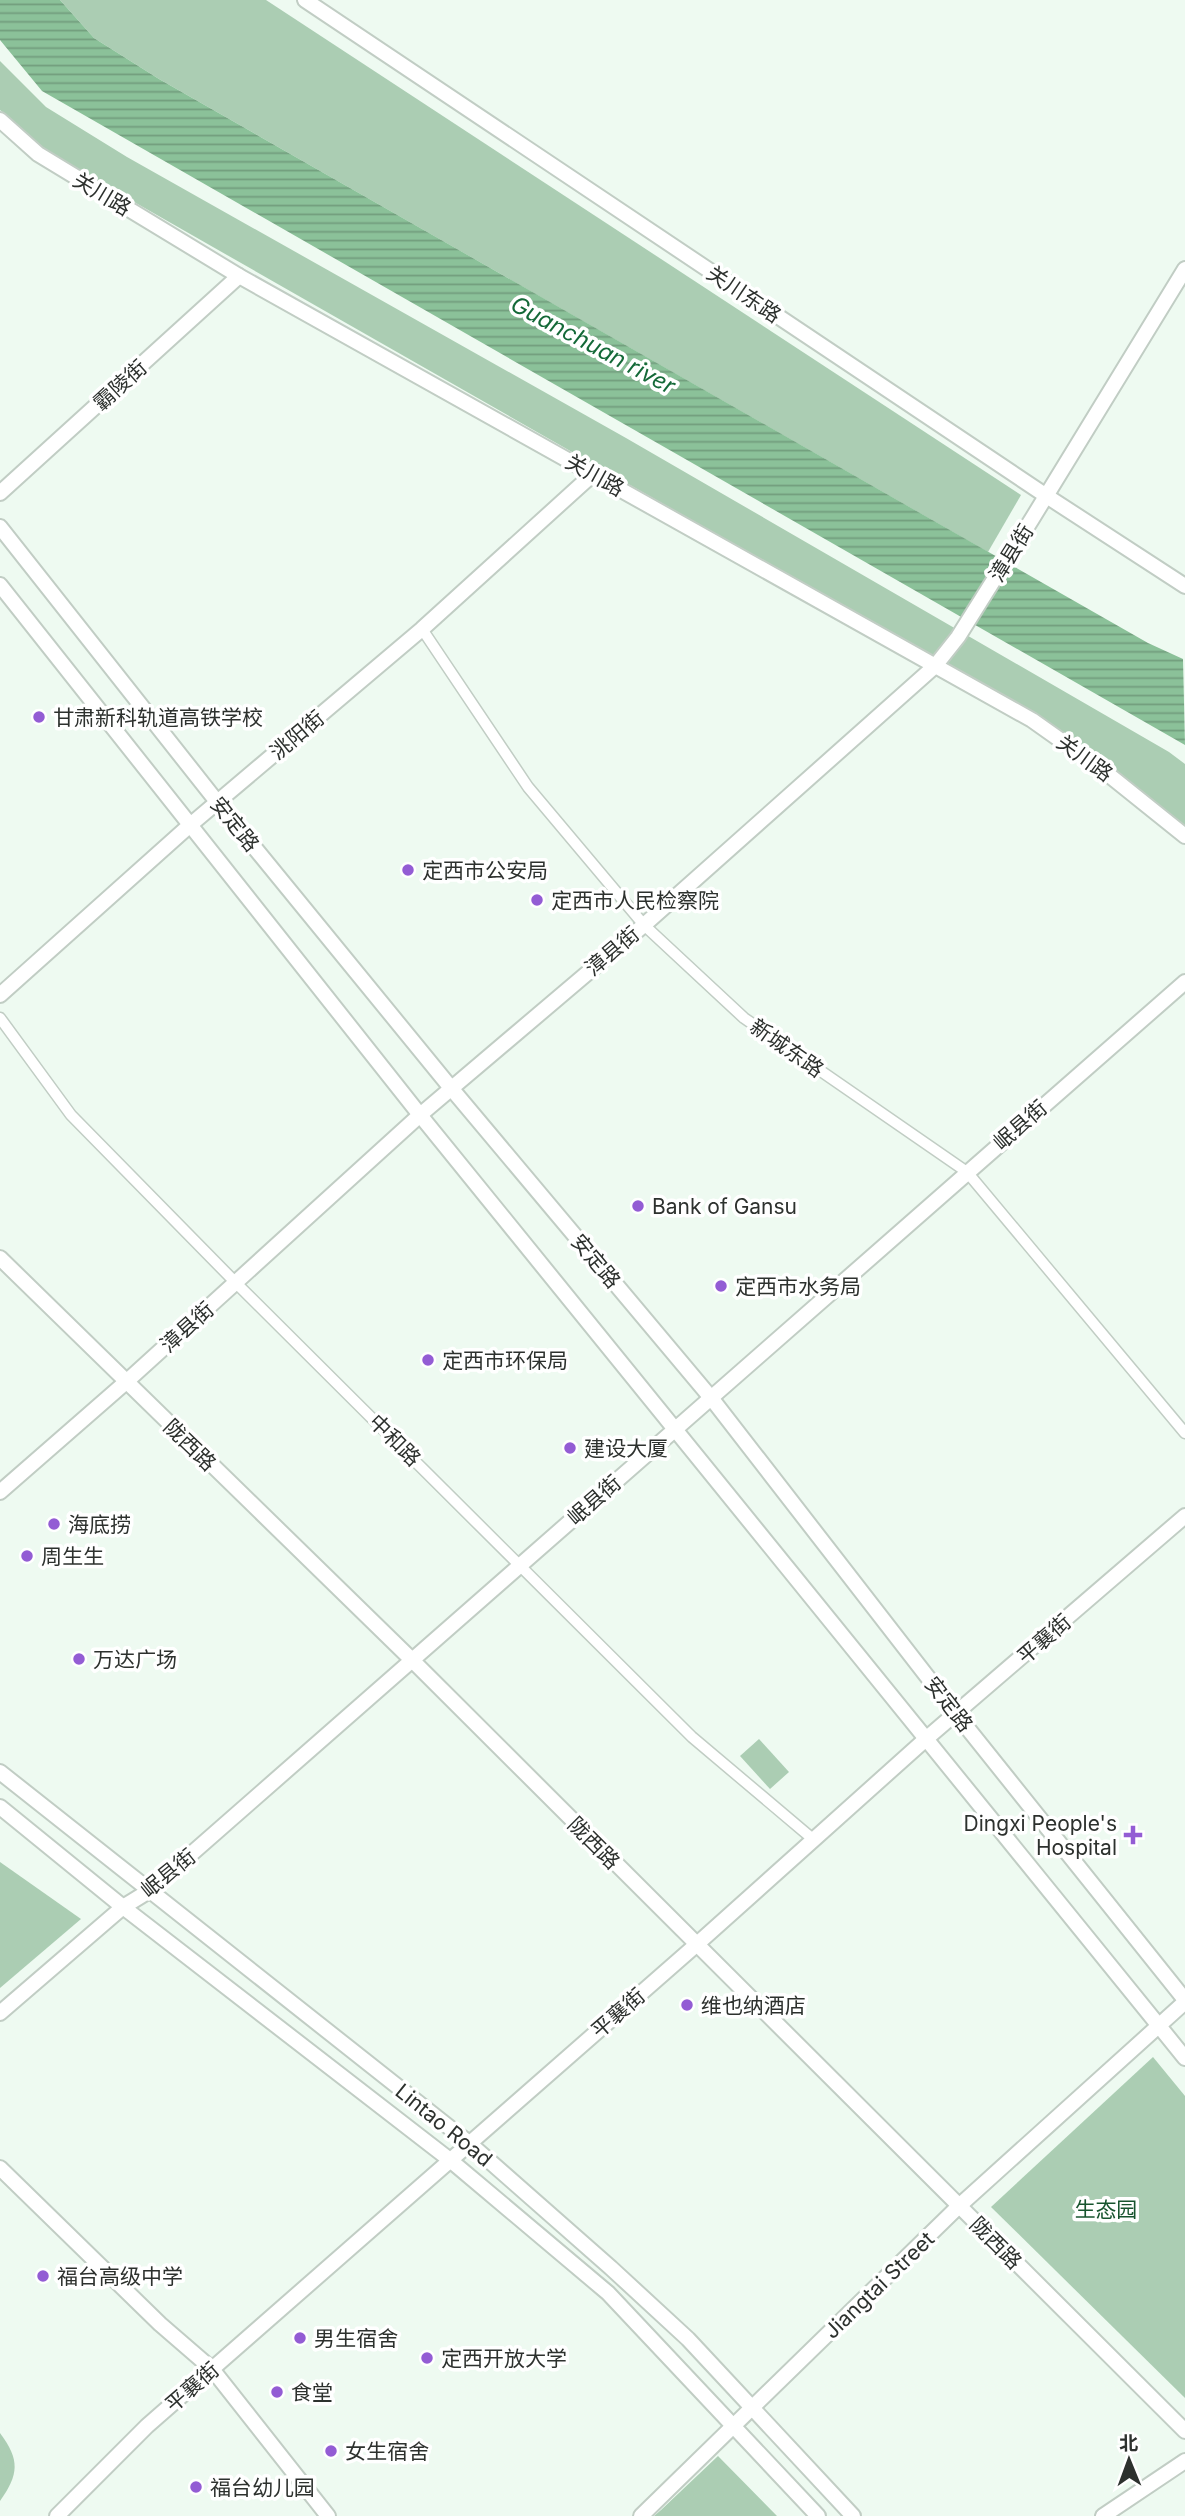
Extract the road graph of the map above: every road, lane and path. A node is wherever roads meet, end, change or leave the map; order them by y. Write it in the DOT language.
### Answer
graph roads {
  1 [pos="305,0"];
  2 [pos="0,120"];
  3 [pos="1185,269"];
  4 [pos="239,276"];
  5 [pos="593,474"];
  6 [pos="0,493"];
  7 [pos="1045,495"];
  8 [pos="0,527"];
  9 [pos="0,586"];
  10 [pos="1185,586"];
  11 [pos="422,629"];
  12 [pos="935,666"];
  13 [pos="218,803"];
  14 [pos="189,826"];
  15 [pos="1185,836"];
  16 [pos="643,925"];
  17 [pos="1185,982"];
  18 [pos="0,995"];
  19 [pos="0,1018"];
  20 [pos="450,1088"];
  21 [pos="420,1115"];
  22 [pos="967,1172"];
  23 [pos="0,1258"];
  24 [pos="236,1283"];
  25 [pos="126,1382"];
  26 [pos="712,1399"];
  27 [pos="676,1430"];
  28 [pos="1185,1433"];
  29 [pos="0,1492"];
  30 [pos="1185,1516"];
  31 [pos="518,1565"];
  32 [pos="412,1660"];
  33 [pos="957,1715"];
  34 [pos="927,1738"];
  35 [pos="0,1772"];
  36 [pos="0,1807"];
  37 [pos="814,1840"];
  38 [pos="149,1891"];
  39 [pos="123,1907"];
  40 [pos="696,1945"];
  41 [pos="1185,2001"];
  42 [pos="0,2013"];
  43 [pos="1159,2024"];
  44 [pos="1185,2058"];
  45 [pos="469,2143"];
  46 [pos="450,2160"];
  47 [pos="0,2168"];
  48 [pos="959,2206"];
  49 [pos="212,2369"];
  50 [pos="752,2410"];
  51 [pos="733,2427"];
  52 [pos="1185,2431"];
  53 [pos="1185,2461"];
  54 [pos="57,2516"];
  55 [pos="328,2516"];
  56 [pos="641,2516"];
  57 [pos="818,2516"];
  58 [pos="853,2516"];
  59 [pos="1102,2516"];
  1 -- 7 [label="street, 关川东路"];
  2 -- 4 [label="street, 关川路"];
  3 -- 7 [label="street, 漳县街"];
  4 -- 5 [label="street, 关川路"];
  4 -- 6 [label="street, 霸陵街"];
  5 -- 11 [label="street, 洮阳街"];
  5 -- 12 [label="street, 关川路"];
  7 -- 10 [label="street, 关川东路"];
  7 -- 12 [label="street, 漳县街"];
  8 -- 13 [label="street, 安定路"];
  9 -- 14 [label="street, 安定路"];
  11 -- 13 [label="street, 洮阳街"];
  11 -- 16 [label="street, 新城东路"];
  12 -- 15 [label="street, 关川路"];
  12 -- 16 [label="street, 漳县街"];
  13 -- 14 [label="street, 洮阳街"];
  13 -- 20 [label="street, 安定路"];
  14 -- 18 [label="street, 洮阳街"];
  14 -- 21 [label="street, 安定路"];
  16 -- 20 [label="street, 漳县街"];
  16 -- 22 [label="street, 新城东路"];
  17 -- 22 [label="street, 岷县街"];
  19 -- 24 [label="street, 中和路"];
  20 -- 21 [label="street, 漳县街"];
  20 -- 26 [label="street, 安定路"];
  21 -- 24 [label="street, 漳县街"];
  21 -- 27 [label="street, 安定路"];
  22 -- 26 [label="street, 岷县街"];
  22 -- 28 [label="street, 新城东路"];
  23 -- 25 [label="street, 陇西路"];
  24 -- 25 [label="street, 漳县街"];
  24 -- 31 [label="street, 中和路"];
  25 -- 29 [label="street, 漳县街"];
  25 -- 32 [label="street, 陇西路"];
  26 -- 27 [label="street, 岷县街"];
  26 -- 33 [label="street, 安定路"];
  27 -- 31 [label="street, 岷县街"];
  27 -- 34 [label="street, 安定路"];
  30 -- 33 [label="street, 平襄街"];
  31 -- 32 [label="street, 岷县街"];
  31 -- 37 [label="street, 中和路"];
  32 -- 38 [label="street, 岷县街"];
  32 -- 40 [label="street, 陇西路"];
  33 -- 34 [label="street, 平襄街"];
  33 -- 41 [label="street, 安定路"];
  34 -- 37 [label="street, 平襄街"];
  34 -- 43 [label="street, 安定路"];
  35 -- 38 [label="street, Lintao Road"];
  36 -- 39 [label="street, Lintao Road"];
  37 -- 40 [label="street, 平襄街"];
  38 -- 39 [label="street, 岷县街"];
  38 -- 45 [label="street, Lintao Road"];
  39 -- 42 [label="street, 岷县街"];
  39 -- 46 [label="street, Lintao Road"];
  40 -- 45 [label="street, 平襄街"];
  40 -- 48 [label="street, 陇西路"];
  41 -- 43 [label="street, Jiangtai Street"];
  43 -- 44 [label="street, 安定路"];
  43 -- 48 [label="street, Jiangtai Street"];
  45 -- 46 [label="street, 平襄街"];
  45 -- 50 [label="street, Lintao Road"];
  46 -- 49 [label="street, 平襄街"];
  46 -- 51 [label="street, Lintao Road"];
  47 -- 49 [label="street"];
  48 -- 50 [label="street, Jiangtai Street"];
  48 -- 52 [label="street, 陇西路"];
  49 -- 54 [label="street, 平襄街"];
  49 -- 55 [label="street"];
  50 -- 51 [label="street, Jiangtai Street"];
  50 -- 58 [label="street, Lintao Road"];
  51 -- 56 [label="street, Jiangtai Street"];
  51 -- 57 [label="street, Lintao Road"];
  53 -- 59 [label="street"];
}
